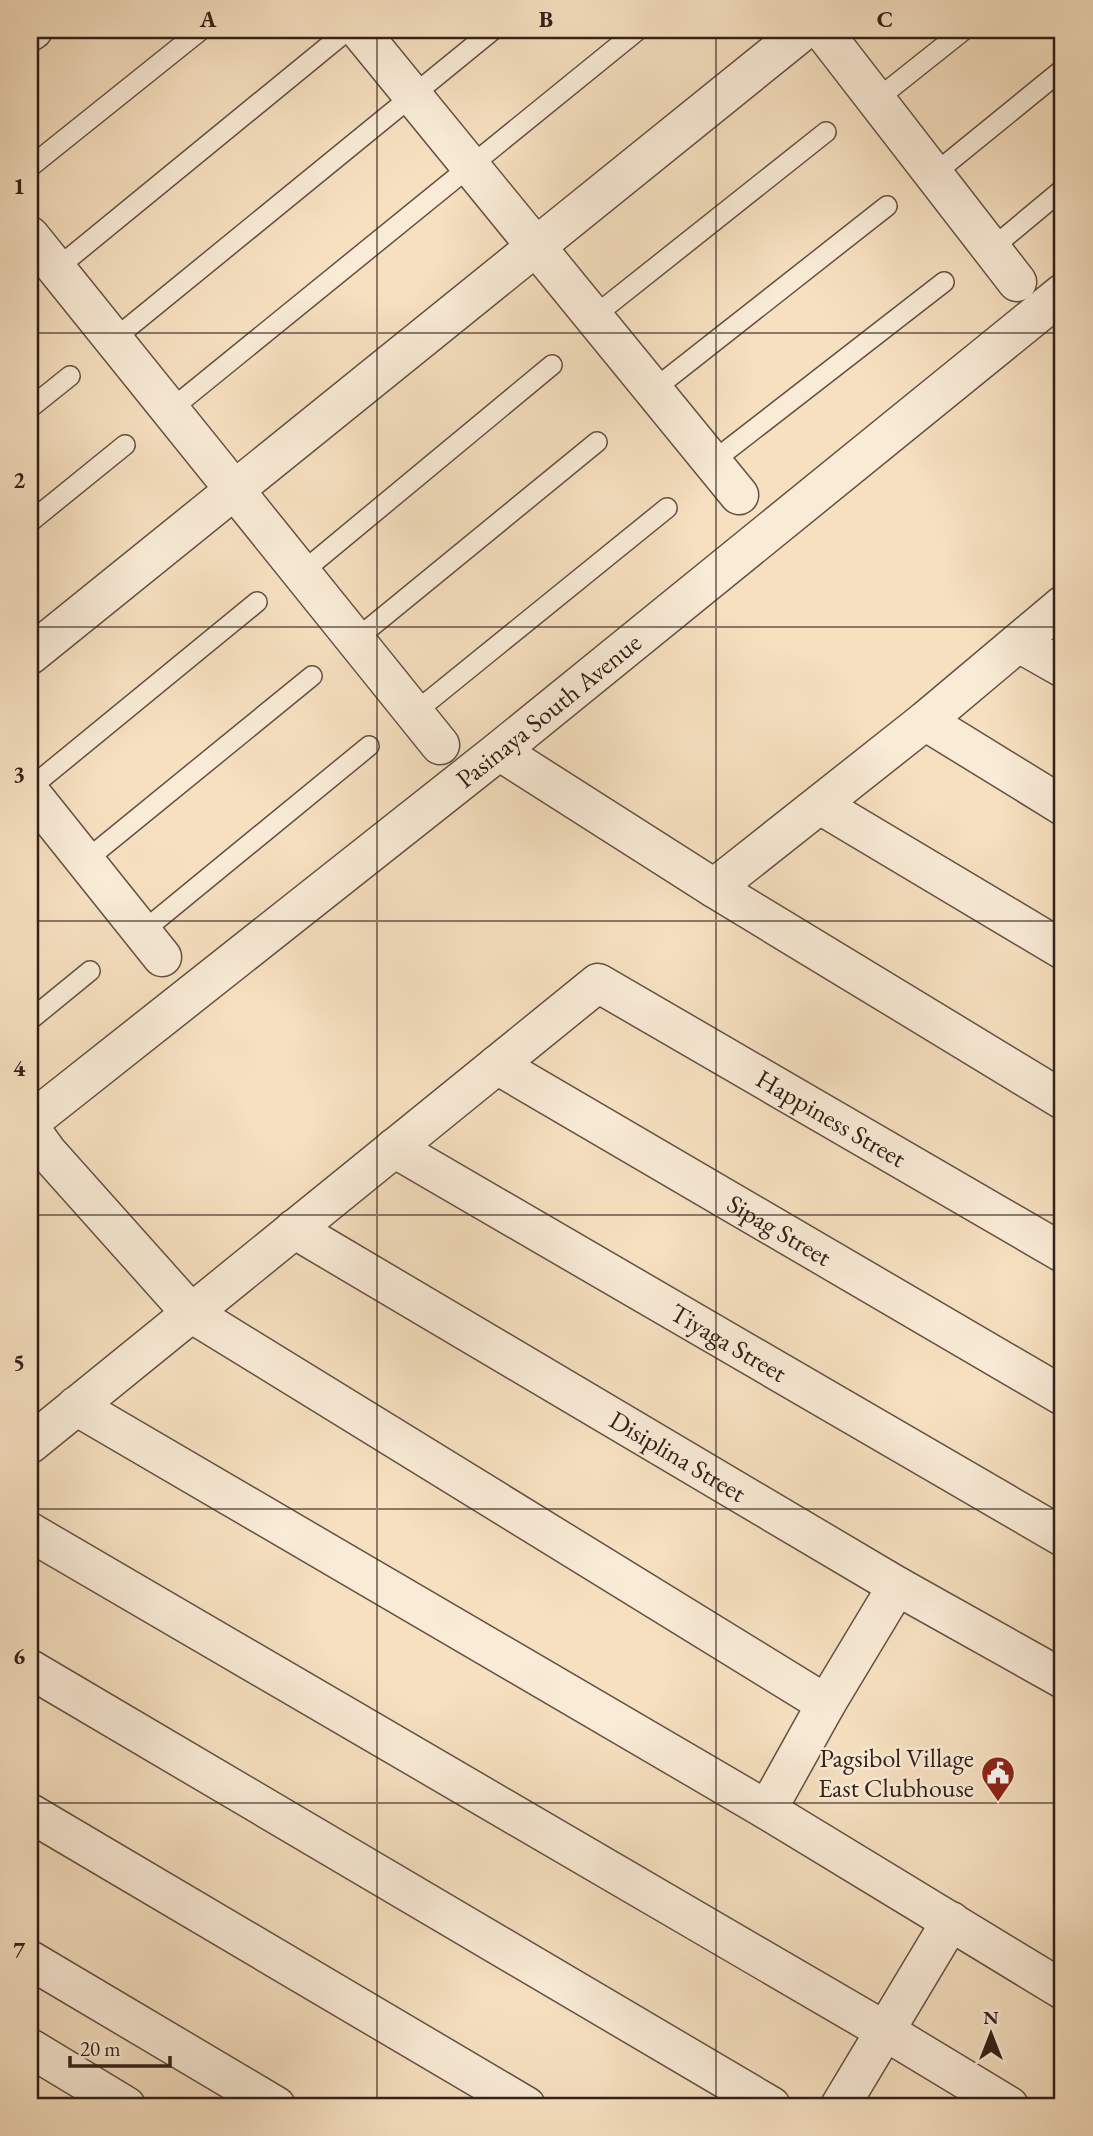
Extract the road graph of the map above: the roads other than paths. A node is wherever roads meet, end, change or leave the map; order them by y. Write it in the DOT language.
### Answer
graph roads {
  1 [pos="201,30"];
  2 [pos="348,30"];
  3 [pos="359,30"];
  4 [pos="494,30"];
  5 [pos="638,30"];
  6 [pos="804,30"];
  7 [pos="822,30"];
  8 [pos="964,30"];
  9 [pos="1063,69"];
  10 [pos="413,96"];
  11 [pos="876,100"];
  12 [pos="826,132"];
  13 [pos="470,166"];
  14 [pos="30,167"];
  15 [pos="934,174"];
  16 [pos="1063,188"];
  17 [pos="887,206"];
  18 [pos="30,236"];
  19 [pos="536,247"];
  20 [pos="992,249"];
  21 [pos="56,269"];
  22 [pos="944,282"];
  23 [pos="1017,282"];
  24 [pos="1063,293"];
  25 [pos="593,317"];
  26 [pos="113,340"];
  27 [pos="552,366"];
  28 [pos="70,376"];
  29 [pos="653,390"];
  30 [pos="30,408"];
  31 [pos="170,410"];
  32 [pos="597,442"];
  33 [pos="125,445"];
  34 [pos="712,462"];
  35 [pos="234,490"];
  36 [pos="739,495"];
  37 [pos="667,508"];
  38 [pos="30,522"];
  39 [pos="301,573"];
  40 [pos="257,602"];
  41 [pos="1063,605"];
  42 [pos="355,640"];
  43 [pos="1018,643"];
  44 [pos="30,655"];
  45 [pos="1063,668"];
  46 [pos="312,676"];
  47 [pos="414,713"];
  48 [pos="925,721"];
  49 [pos="440,745"];
  50 [pos="369,746"];
  51 [pos="499,751"];
  52 [pos="30,790"];
  53 [pos="820,805"];
  54 [pos="1063,806"];
  55 [pos="85,861"];
  56 [pos="714,887"];
  57 [pos="152,944"];
  58 [pos="1063,950"];
  59 [pos="90,971"];
  60 [pos="30,1020"];
  61 [pos="497,1065"];
  62 [pos="1063,1100"];
  63 [pos="30,1122"];
  64 [pos="30,1128"];
  65 [pos="394,1148"];
  66 [pos="294,1229"];
  67 [pos="1063,1253"];
  68 [pos="191,1313"];
  69 [pos="1063,1396"];
  70 [pos="76,1406"];
  71 [pos="30,1444"];
  72 [pos="30,1532"];
  73 [pos="1063,1538"];
  74 [pos="897,1586"];
  75 [pos="30,1668"];
  76 [pos="1063,1679"];
  77 [pos="826,1704"];
  78 [pos="767,1811"];
  79 [pos="30,1812"];
  80 [pos="951,1921"];
  81 [pos="30,1960"];
  82 [pos="1063,1990"];
  83 [pos="885,2031"];
  84 [pos="30,2048"];
  85 [pos="126,2106"];
  86 [pos="276,2106"];
  87 [pos="526,2106"];
  88 [pos="771,2106"];
  89 [pos="840,2106"];
  90 [pos="1009,2106"];
  1 -- 14 [label="lane"];
  2 -- 21 [label="lane"];
  3 -- 10 [label="street"];
  4 -- 10 [label="lane"];
  5 -- 13 [label="lane"];
  6 -- 19 [label="street"];
  7 -- 11 [label="street"];
  8 -- 11 [label="lane"];
  9 -- 15 [label="lane"];
  10 -- 13 [label="street"];
  10 -- 26 [label="lane"];
  11 -- 15 [label="street"];
  12 -- 25 [label="lane"];
  13 -- 19 [label="street"];
  13 -- 31 [label="lane"];
  15 -- 20 [label="street"];
  16 -- 20 [label="lane"];
  17 -- 29 [label="lane"];
  18 -- 21 [label="street"];
  19 -- 25 [label="street"];
  19 -- 35 [label="street"];
  20 -- 23 [label="street"];
  21 -- 26 [label="street"];
  22 -- 34 [label="lane"];
  24 -- 51 [label="street, Pasinaya South Avenue"];
  25 -- 29 [label="street"];
  26 -- 31 [label="street"];
  27 -- 39 [label="lane"];
  28 -- 30 [label="lane"];
  29 -- 34 [label="street"];
  31 -- 35 [label="street"];
  32 -- 42 [label="lane"];
  33 -- 38 [label="lane"];
  34 -- 36 [label="street"];
  35 -- 39 [label="street"];
  35 -- 44 [label="street"];
  37 -- 47 [label="lane"];
  39 -- 42 [label="street"];
  40 -- 52 [label="lane"];
  41 -- 43 [label="street"];
  42 -- 47 [label="street"];
  43 -- 45 [label="street"];
  43 -- 48 [label="street"];
  46 -- 55 [label="lane"];
  47 -- 49 [label="street"];
  48 -- 53 [label="street"];
  48 -- 54 [label="street"];
  50 -- 57 [label="lane"];
  51 -- 56 [label="street"];
  51 -- 63 [label="street, Pasinaya South Avenue"];
  52 -- 55 [label="street"];
  53 -- 56 [label="street"];
  53 -- 58 [label="street"];
  55 -- 57 [label="street"];
  56 -- 62 [label="street"];
  59 -- 60 [label="lane"];
  61 -- 65 [label="street"];
  61 -- 67 [label="street, Happiness Street"];
  61 -- 69 [label="street, Sipag Street"];
  64 -- 68 [label="street"];
  65 -- 66 [label="street"];
  65 -- 73 [label="street, Tiyaga Street"];
  66 -- 68 [label="street"];
  66 -- 74 [label="street, Disiplina Street"];
  68 -- 70 [label="street"];
  68 -- 77 [label="street"];
  70 -- 71 [label="street"];
  70 -- 78 [label="street"];
  72 -- 83 [label="street"];
  74 -- 76 [label="street, Disiplina Street"];
  74 -- 77 [label="street"];
  75 -- 88 [label="street"];
  77 -- 78 [label="street"];
  78 -- 80 [label="street"];
  79 -- 87 [label="street"];
  80 -- 82 [label="street"];
  80 -- 83 [label="street"];
  81 -- 86 [label="street"];
  83 -- 89 [label="street"];
  83 -- 90 [label="street"];
  84 -- 85 [label="street"];
}
